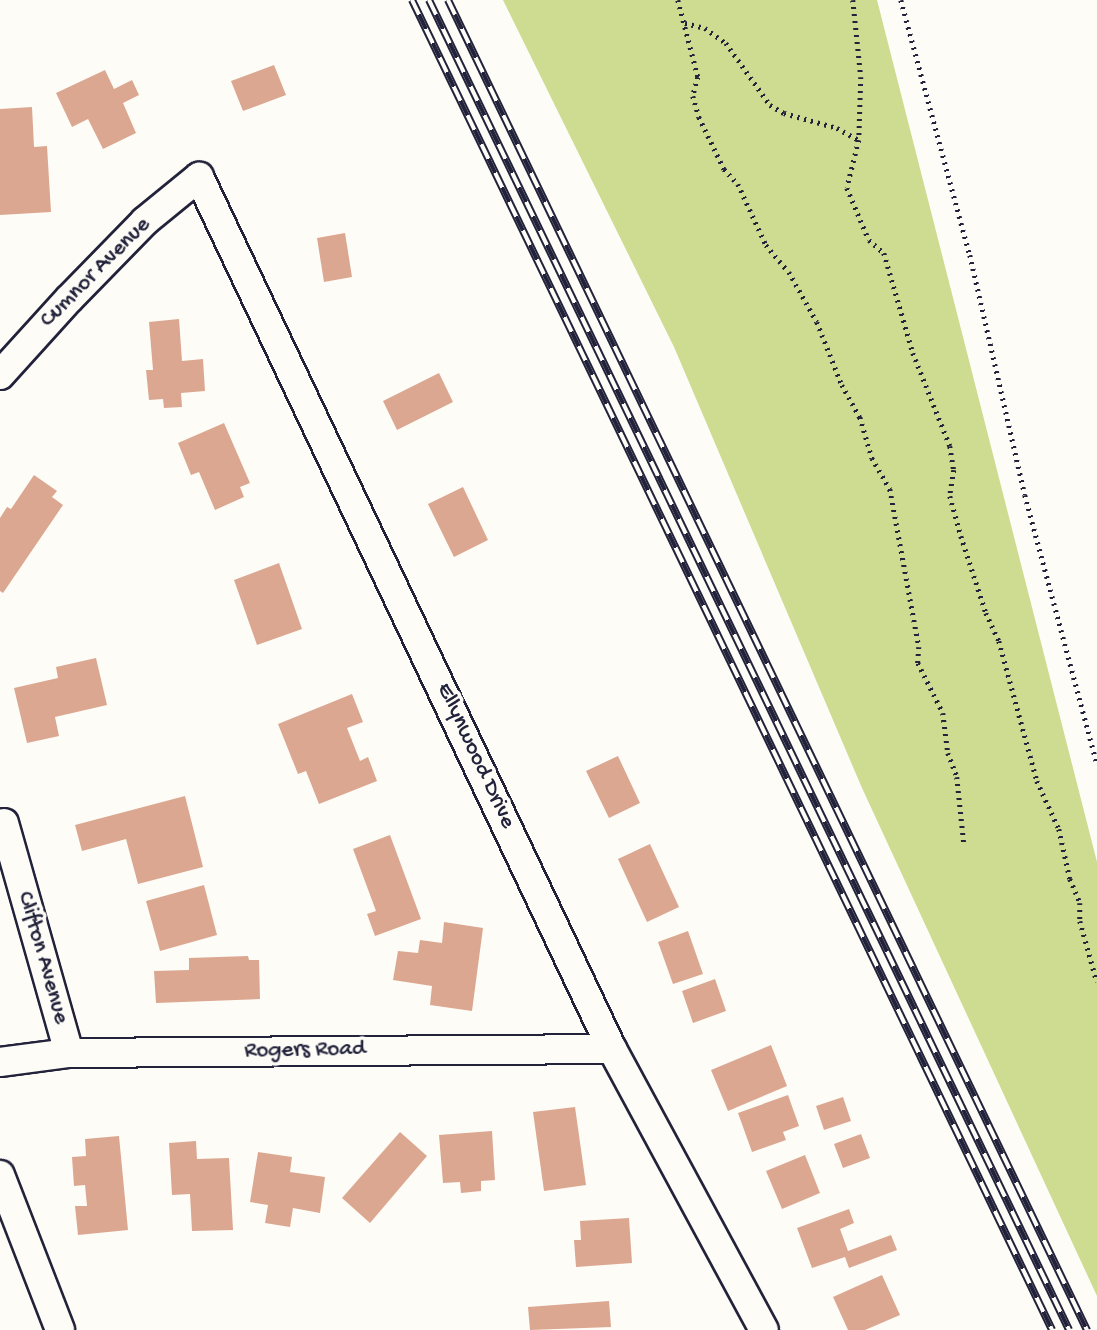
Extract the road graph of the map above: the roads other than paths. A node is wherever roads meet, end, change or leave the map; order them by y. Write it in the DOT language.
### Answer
graph roads {
  1 [pos="199,177"];
  2 [pos="0,375"];
  3 [pos="4,823"];
  4 [pos="612,1049"];
  5 [pos="69,1054"];
  6 [pos="0,1062"];
  7 [pos="0,1175"];
  8 [pos="60,1330"];
  9 [pos="764,1330"];
  1 -- 2 [label="street, Cumnor Avenue"];
  1 -- 4 [label="street, Ellynwood Drive"];
  3 -- 5 [label="street, Clifton Avenue"];
  4 -- 5 [label="street, Rogers Road"];
  4 -- 9 [label="street, Ellynwood Drive"];
  5 -- 6 [label="street, Rogers Road"];
  7 -- 8 [label="street"];
}
